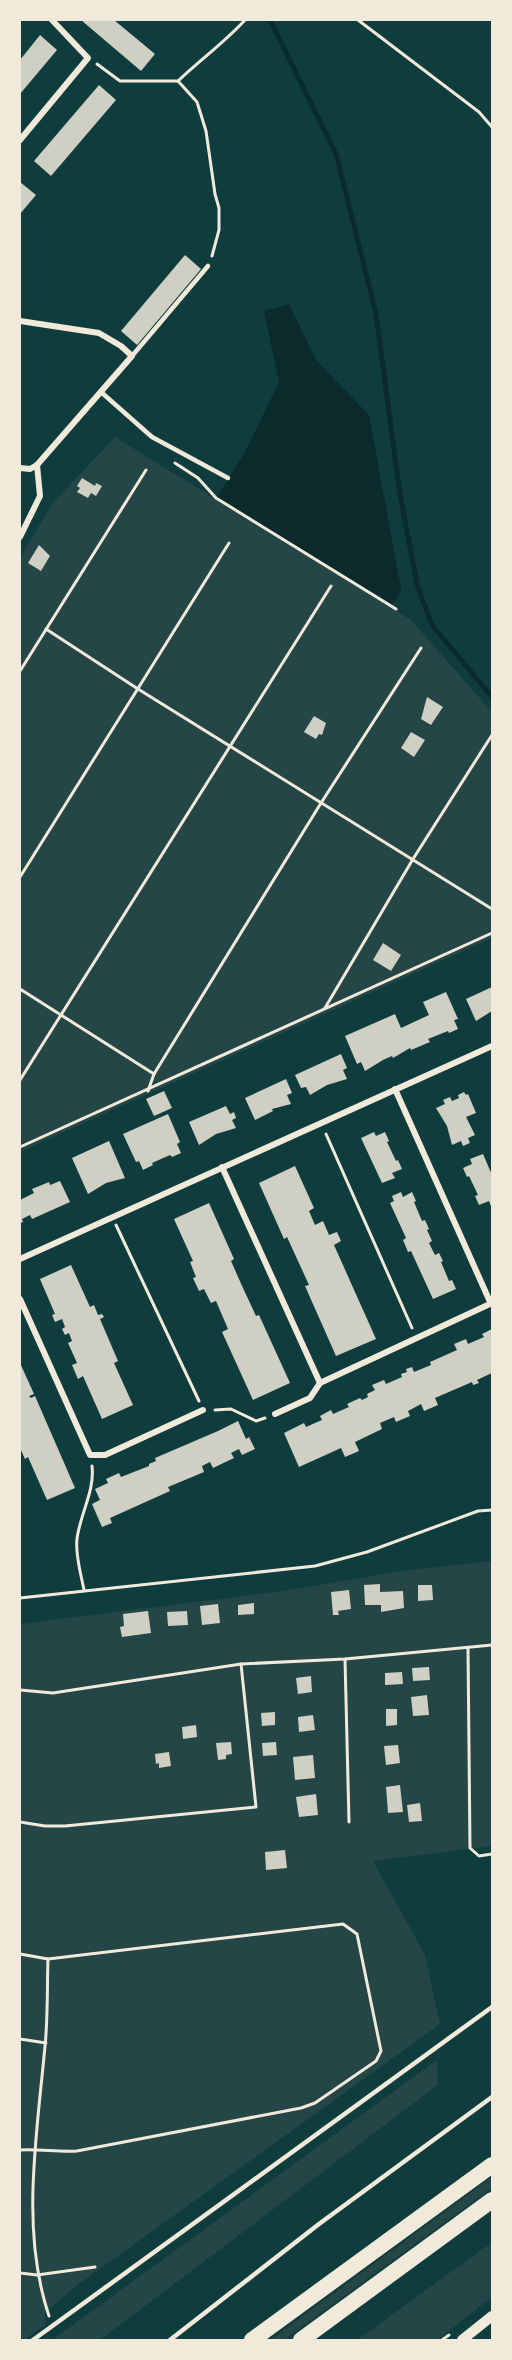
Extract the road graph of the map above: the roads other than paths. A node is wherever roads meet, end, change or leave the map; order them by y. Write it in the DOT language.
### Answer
graph roads {
  1 [pos="52,20"];
  2 [pos="20,140"];
  3 [pos="207,266"];
  4 [pos="20,321"];
  5 [pos="132,356"];
  6 [pos="102,392"];
  7 [pos="37,465"];
  8 [pos="20,468"];
  9 [pos="228,478"];
  10 [pos="20,537"];
  11 [pos="492,1046"];
  12 [pos="395,1089"];
  13 [pos="222,1167"];
  14 [pos="20,1259"];
  15 [pos="20,1299"];
  16 [pos="491,1303"];
  17 [pos="320,1383"];
  18 [pos="203,1410"];
  19 [pos="275,1414"];
  20 [pos="492,2007"];
  21 [pos="492,2097"];
  22 [pos="492,2165"];
  23 [pos="492,2200"];
  24 [pos="492,2316"];
  25 [pos="33,2340"];
  26 [pos="170,2340"];
  27 [pos="252,2340"];
  28 [pos="301,2340"];
  29 [pos="462,2340"];
  1 -- 2 [label="street"];
  3 -- 5 [label="lane"];
  4 -- 5 [label="street"];
  5 -- 6 [label="street"];
  6 -- 7 [label="street"];
  6 -- 9 [label="lane"];
  7 -- 8 [label="street"];
  7 -- 10 [label="street"];
  11 -- 12 [label="street"];
  12 -- 13 [label="street"];
  12 -- 16 [label="street"];
  13 -- 14 [label="street"];
  13 -- 17 [label="street"];
  15 -- 18 [label="street"];
  16 -- 17 [label="street"];
  17 -- 19 [label="street"];
  20 -- 25 [label="lane"];
  21 -- 26 [label="lane"];
  22 -- 27 [label="highway"];
  23 -- 28 [label="highway"];
  24 -- 29 [label="street"];
}
